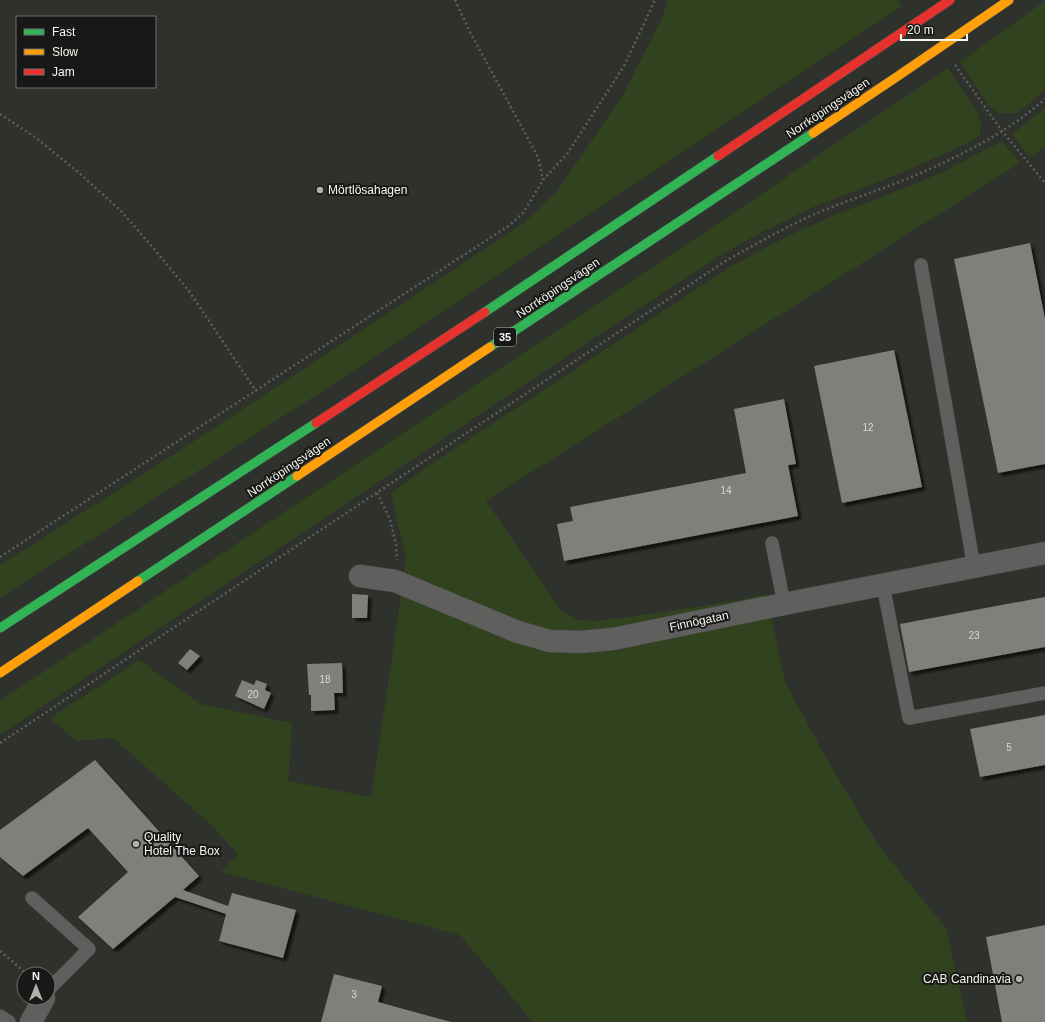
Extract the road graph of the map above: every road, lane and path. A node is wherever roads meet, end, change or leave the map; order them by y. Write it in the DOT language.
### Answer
graph roads {
  1 [pos="455,0"];
  2 [pos="655,0"];
  3 [pos="950,0"];
  4 [pos="1009,0"];
  5 [pos="955,65"];
  6 [pos="1045,99"];
  7 [pos="0,114"];
  8 [pos="1002,131"];
  9 [pos="543,180"];
  10 [pos="1045,184"];
  11 [pos="920,265"];
  12 [pos="256,391"];
  13 [pos="377,492"];
  14 [pos="772,543"];
  15 [pos="1045,553"];
  16 [pos="0,558"];
  17 [pos="974,567"];
  18 [pos="360,576"];
  19 [pos="395,581"];
  20 [pos="883,584"];
  21 [pos="784,604"];
  22 [pos="0,628"];
  23 [pos="0,674"];
  24 [pos="1045,693"];
  25 [pos="0,743"];
  26 [pos="32,898"];
  27 [pos="0,951"];
  28 [pos="18,966"];
  29 [pos="56,982"];
  30 [pos="40,1006"];
  31 [pos="0,1016"];
  32 [pos="9,1022"];
  33 [pos="31,1022"];
  1 -- 9 [label="path"];
  2 -- 9 [label="path"];
  3 -- 22 [label="main road, Norrköpingsvägen"];
  4 -- 23 [label="main road, Norrköpingsvägen / 35"];
  5 -- 8 [label="path"];
  6 -- 8 [label="path"];
  7 -- 12 [label="path"];
  8 -- 10 [label="path"];
  8 -- 13 [label="path"];
  9 -- 12 [label="path"];
  11 -- 17 [label="lane"];
  12 -- 16 [label="path"];
  13 -- 19 [label="path"];
  13 -- 25 [label="path"];
  14 -- 21 [label="lane"];
  15 -- 17 [label="street, Finnögatan"];
  17 -- 20 [label="street, Finnögatan"];
  18 -- 19 [label="street, Finnögatan"];
  19 -- 21 [label="street, Finnögatan"];
  20 -- 21 [label="street, Finnögatan"];
  20 -- 24 [label="lane"];
  26 -- 29 [label="lane"];
  27 -- 28 [label="path"];
  30 -- 33 [label="street"];
  31 -- 32 [label="lane"];
}
